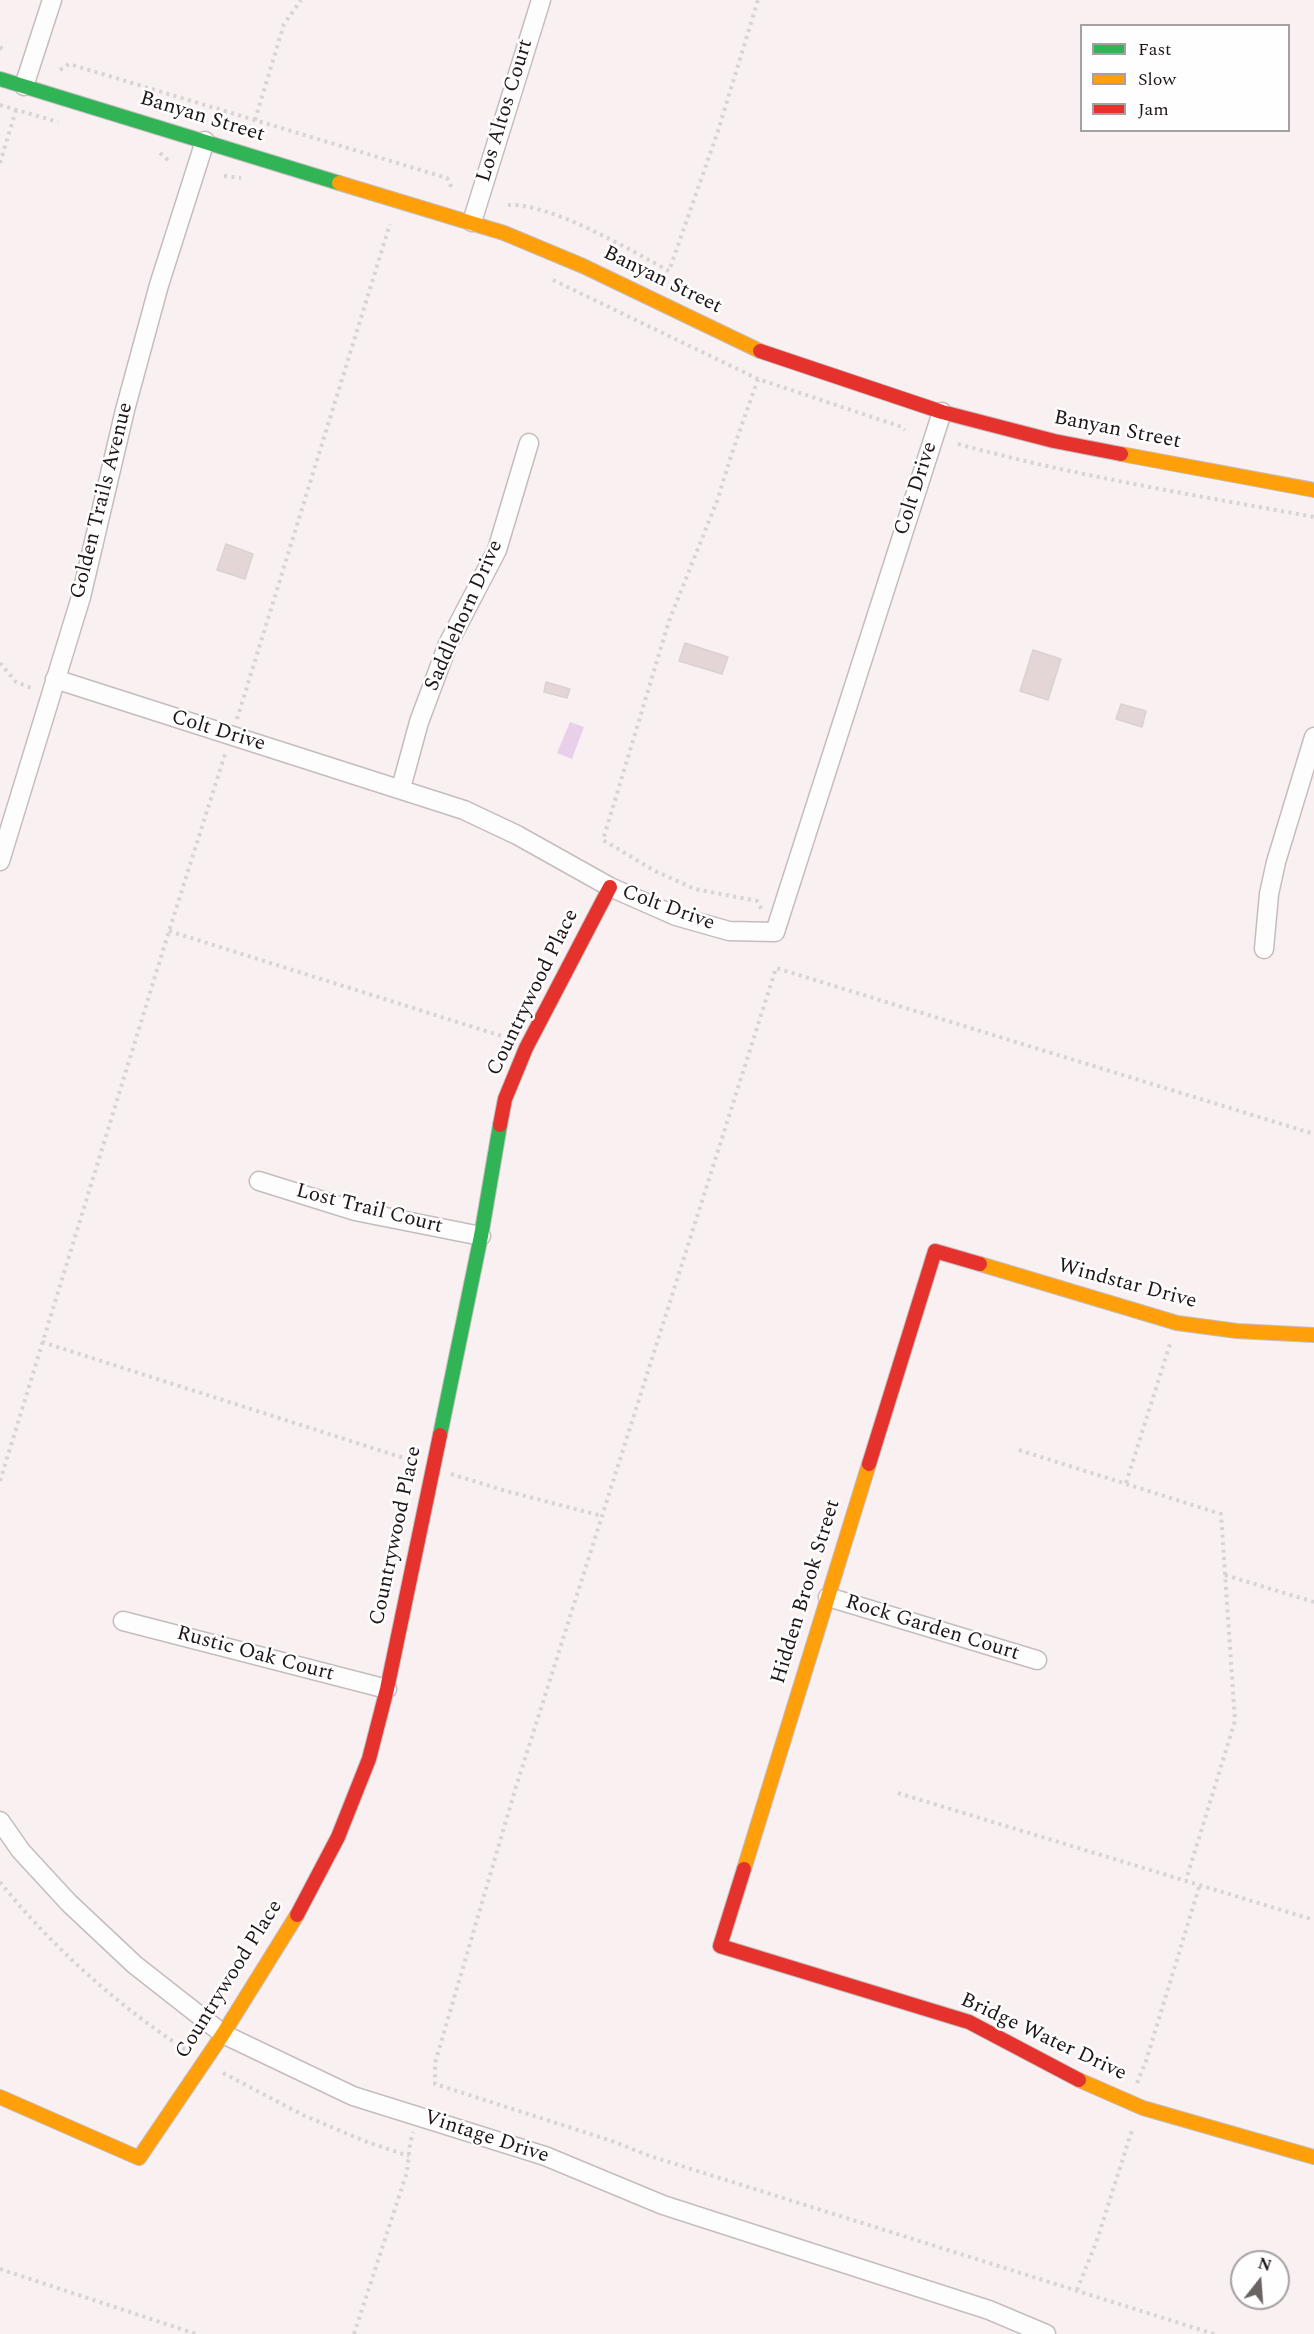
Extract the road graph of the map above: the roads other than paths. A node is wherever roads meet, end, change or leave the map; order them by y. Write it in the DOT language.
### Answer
graph roads {
  1 [pos="52,0"];
  2 [pos="541,0"];
  3 [pos="0,79"];
  4 [pos="24,86"];
  5 [pos="205,141"];
  6 [pos="472,222"];
  7 [pos="942,412"];
  8 [pos="529,443"];
  9 [pos="1314,490"];
  10 [pos="53,688"];
  11 [pos="1314,737"];
  12 [pos="400,788"];
  13 [pos="0,861"];
  14 [pos="610,887"];
  15 [pos="1264,949"];
  16 [pos="259,1181"];
  17 [pos="481,1236"];
  18 [pos="935,1251"];
  19 [pos="1314,1335"];
  20 [pos="828,1598"];
  21 [pos="123,1621"];
  22 [pos="1037,1660"];
  23 [pos="387,1689"];
  24 [pos="0,1821"];
  25 [pos="720,1946"];
  26 [pos="223,2034"];
  27 [pos="0,2097"];
  28 [pos="1314,2157"];
  29 [pos="1046,2334"];
  1 -- 4 [label="street"];
  2 -- 6 [label="street, Los Altos Court"];
  3 -- 4 [label="street, Banyan Street"];
  4 -- 5 [label="street, Banyan Street"];
  5 -- 6 [label="street, Banyan Street"];
  5 -- 10 [label="street, Golden Trails Avenue"];
  6 -- 7 [label="street, Banyan Street"];
  7 -- 9 [label="street, Banyan Street"];
  7 -- 14 [label="street, Colt Drive"];
  8 -- 12 [label="street, Saddlehorn Drive"];
  10 -- 12 [label="street, Colt Drive"];
  10 -- 13 [label="street, Golden Trails Avenue"];
  11 -- 15 [label="street"];
  12 -- 14 [label="street, Colt Drive"];
  14 -- 17 [label="street, Countrywood Place"];
  16 -- 17 [label="street, Lost Trail Court"];
  17 -- 23 [label="street, Countrywood Place"];
  18 -- 19 [label="street, Windstar Drive"];
  18 -- 20 [label="street, Hidden Brook Street"];
  20 -- 22 [label="street, Rock Garden Court"];
  20 -- 25 [label="street, Hidden Brook Street"];
  21 -- 23 [label="street, Rustic Oak Court"];
  23 -- 26 [label="street, Countrywood Place"];
  24 -- 26 [label="street, Vintage Drive"];
  25 -- 28 [label="street, Bridge Water Drive"];
  26 -- 27 [label="street, Countrywood Place"];
  26 -- 29 [label="street, Vintage Drive"];
}
